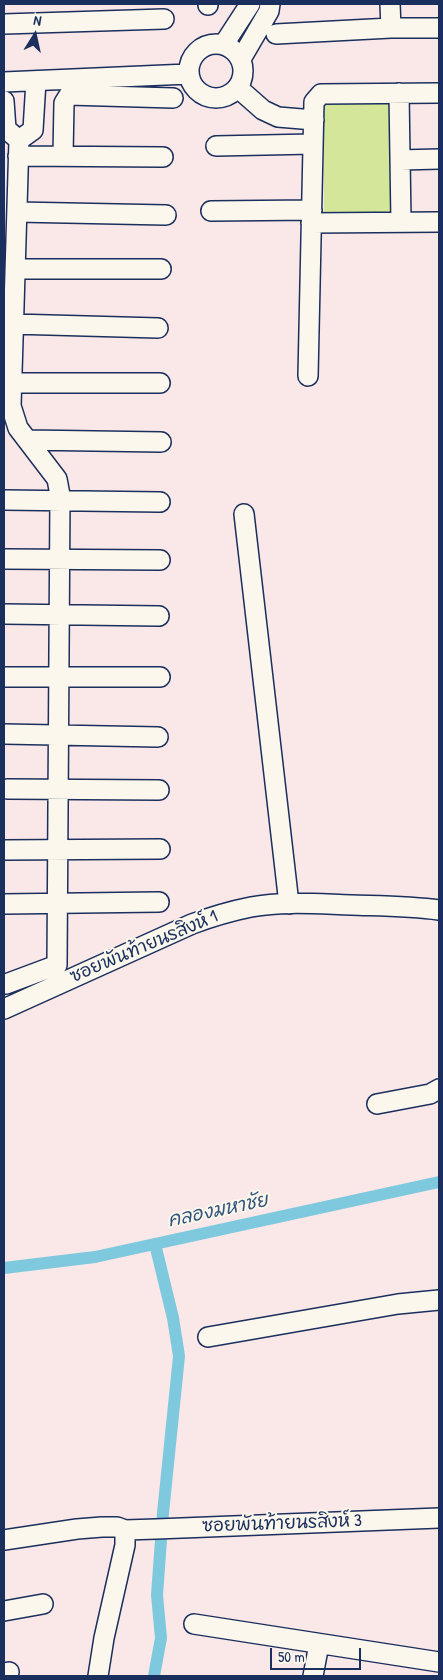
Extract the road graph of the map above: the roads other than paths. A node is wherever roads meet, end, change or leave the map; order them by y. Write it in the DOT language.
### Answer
graph roads {
  1 [pos="250,4"];
  2 [pos="270,4"];
  3 [pos="390,4"];
  4 [pos="164,19"];
  5 [pos="4,24"];
  6 [pos="391,28"];
  7 [pos="439,28"];
  8 [pos="276,34"];
  9 [pos="224,44"];
  10 [pos="241,59"];
  11 [pos="188,74"];
  12 [pos="36,81"];
  13 [pos="4,82"];
  14 [pos="238,88"];
  15 [pos="398,93"];
  16 [pos="439,93"];
  17 [pos="174,98"];
  18 [pos="4,101"];
  19 [pos="314,120"];
  20 [pos="313,144"];
  21 [pos="216,146"];
  22 [pos="18,148"];
  23 [pos="63,155"];
  24 [pos="163,157"];
  25 [pos="439,159"];
  26 [pos="400,160"];
  27 [pos="11,177"];
  28 [pos="211,210"];
  29 [pos="16,212"];
  30 [pos="166,214"];
  31 [pos="311,216"];
  32 [pos="401,222"];
  33 [pos="439,222"];
  34 [pos="161,269"];
  35 [pos="15,270"];
  36 [pos="13,324"];
  37 [pos="158,328"];
  38 [pos="308,376"];
  39 [pos="12,383"];
  40 [pos="160,383"];
  41 [pos="7,406"];
  42 [pos="27,440"];
  43 [pos="161,442"];
  44 [pos="4,500"];
  45 [pos="60,501"];
  46 [pos="160,502"];
  47 [pos="244,514"];
  48 [pos="4,560"];
  49 [pos="60,560"];
  50 [pos="160,560"];
  51 [pos="4,614"];
  52 [pos="59,615"];
  53 [pos="159,616"];
  54 [pos="5,677"];
  55 [pos="59,677"];
  56 [pos="160,677"];
  57 [pos="4,734"];
  58 [pos="59,735"];
  59 [pos="158,737"];
  60 [pos="7,789"];
  61 [pos="58,790"];
  62 [pos="159,790"];
  63 [pos="160,849"];
  64 [pos="4,850"];
  65 [pos="58,850"];
  66 [pos="159,902"];
  67 [pos="58,903"];
  68 [pos="4,904"];
  69 [pos="289,904"];
  70 [pos="439,910"];
  71 [pos="6,984"];
  72 [pos="8,1007"];
  73 [pos="439,1089"];
  74 [pos="377,1104"];
  75 [pos="439,1300"];
  76 [pos="208,1337"];
  77 [pos="439,1518"];
  78 [pos="125,1530"];
  79 [pos="4,1540"];
  80 [pos="43,1604"];
  81 [pos="4,1611"];
  82 [pos="194,1624"];
  83 [pos="319,1644"];
  84 [pos="439,1662"];
  85 [pos="98,1676"];
  86 [pos="313,1676"];
  1 -- 9 [label="street"];
  2 -- 10 [label="street"];
  3 -- 6 [label="street"];
  4 -- 5 [label="street"];
  6 -- 7 [label="street"];
  6 -- 8 [label="street"];
  9 -- 10 [label="street"];
  9 -- 11 [label="street"];
  10 -- 14 [label="street"];
  11 -- 12 [label="street"];
  11 -- 14 [label="street"];
  12 -- 13 [label="street"];
  12 -- 22 [label="street"];
  14 -- 19 [label="street"];
  15 -- 16 [label="street"];
  15 -- 19 [label="street"];
  15 -- 26 [label="street"];
  17 -- 23 [label="street"];
  18 -- 22 [label="street"];
  19 -- 20 [label="street"];
  20 -- 21 [label="street"];
  20 -- 31 [label="street"];
  22 -- 23 [label="street"];
  22 -- 27 [label="street"];
  23 -- 24 [label="street"];
  25 -- 26 [label="street"];
  26 -- 32 [label="street"];
  27 -- 29 [label="street"];
  28 -- 31 [label="street"];
  29 -- 30 [label="street"];
  29 -- 35 [label="street"];
  31 -- 32 [label="street"];
  31 -- 38 [label="street"];
  32 -- 33 [label="street"];
  34 -- 35 [label="street"];
  35 -- 36 [label="street"];
  36 -- 37 [label="street"];
  36 -- 39 [label="street"];
  39 -- 40 [label="street"];
  39 -- 41 [label="street"];
  41 -- 42 [label="street"];
  42 -- 43 [label="street"];
  42 -- 45 [label="street"];
  44 -- 45 [label="street"];
  45 -- 46 [label="street"];
  45 -- 49 [label="street"];
  47 -- 69 [label="street"];
  48 -- 49 [label="street"];
  49 -- 50 [label="street"];
  49 -- 52 [label="street"];
  51 -- 52 [label="street"];
  52 -- 53 [label="street"];
  52 -- 55 [label="street"];
  54 -- 55 [label="street"];
  55 -- 56 [label="street"];
  55 -- 58 [label="street"];
  57 -- 58 [label="street"];
  58 -- 59 [label="street"];
  58 -- 61 [label="street"];
  60 -- 61 [label="street"];
  61 -- 62 [label="street"];
  61 -- 65 [label="street"];
  63 -- 65 [label="street"];
  64 -- 65 [label="street"];
  65 -- 67 [label="street"];
  66 -- 67 [label="street"];
  67 -- 68 [label="street"];
  67 -- 71 [label="street"];
  69 -- 70 [label="street, ซอยพันท้ายนรสิงห์ 1"];
  69 -- 72 [label="street, ซอยพันท้ายนรสิงห์ 1"];
  73 -- 74 [label="street"];
  75 -- 76 [label="street"];
  77 -- 78 [label="street, ซอยพันท้ายนรสิงห์ 3"];
  78 -- 79 [label="street, ซอยพันท้ายนรสิงห์ 3"];
  78 -- 85 [label="street"];
  80 -- 81 [label="street"];
  82 -- 83 [label="street"];
  83 -- 84 [label="street"];
  83 -- 86 [label="street"];
}
